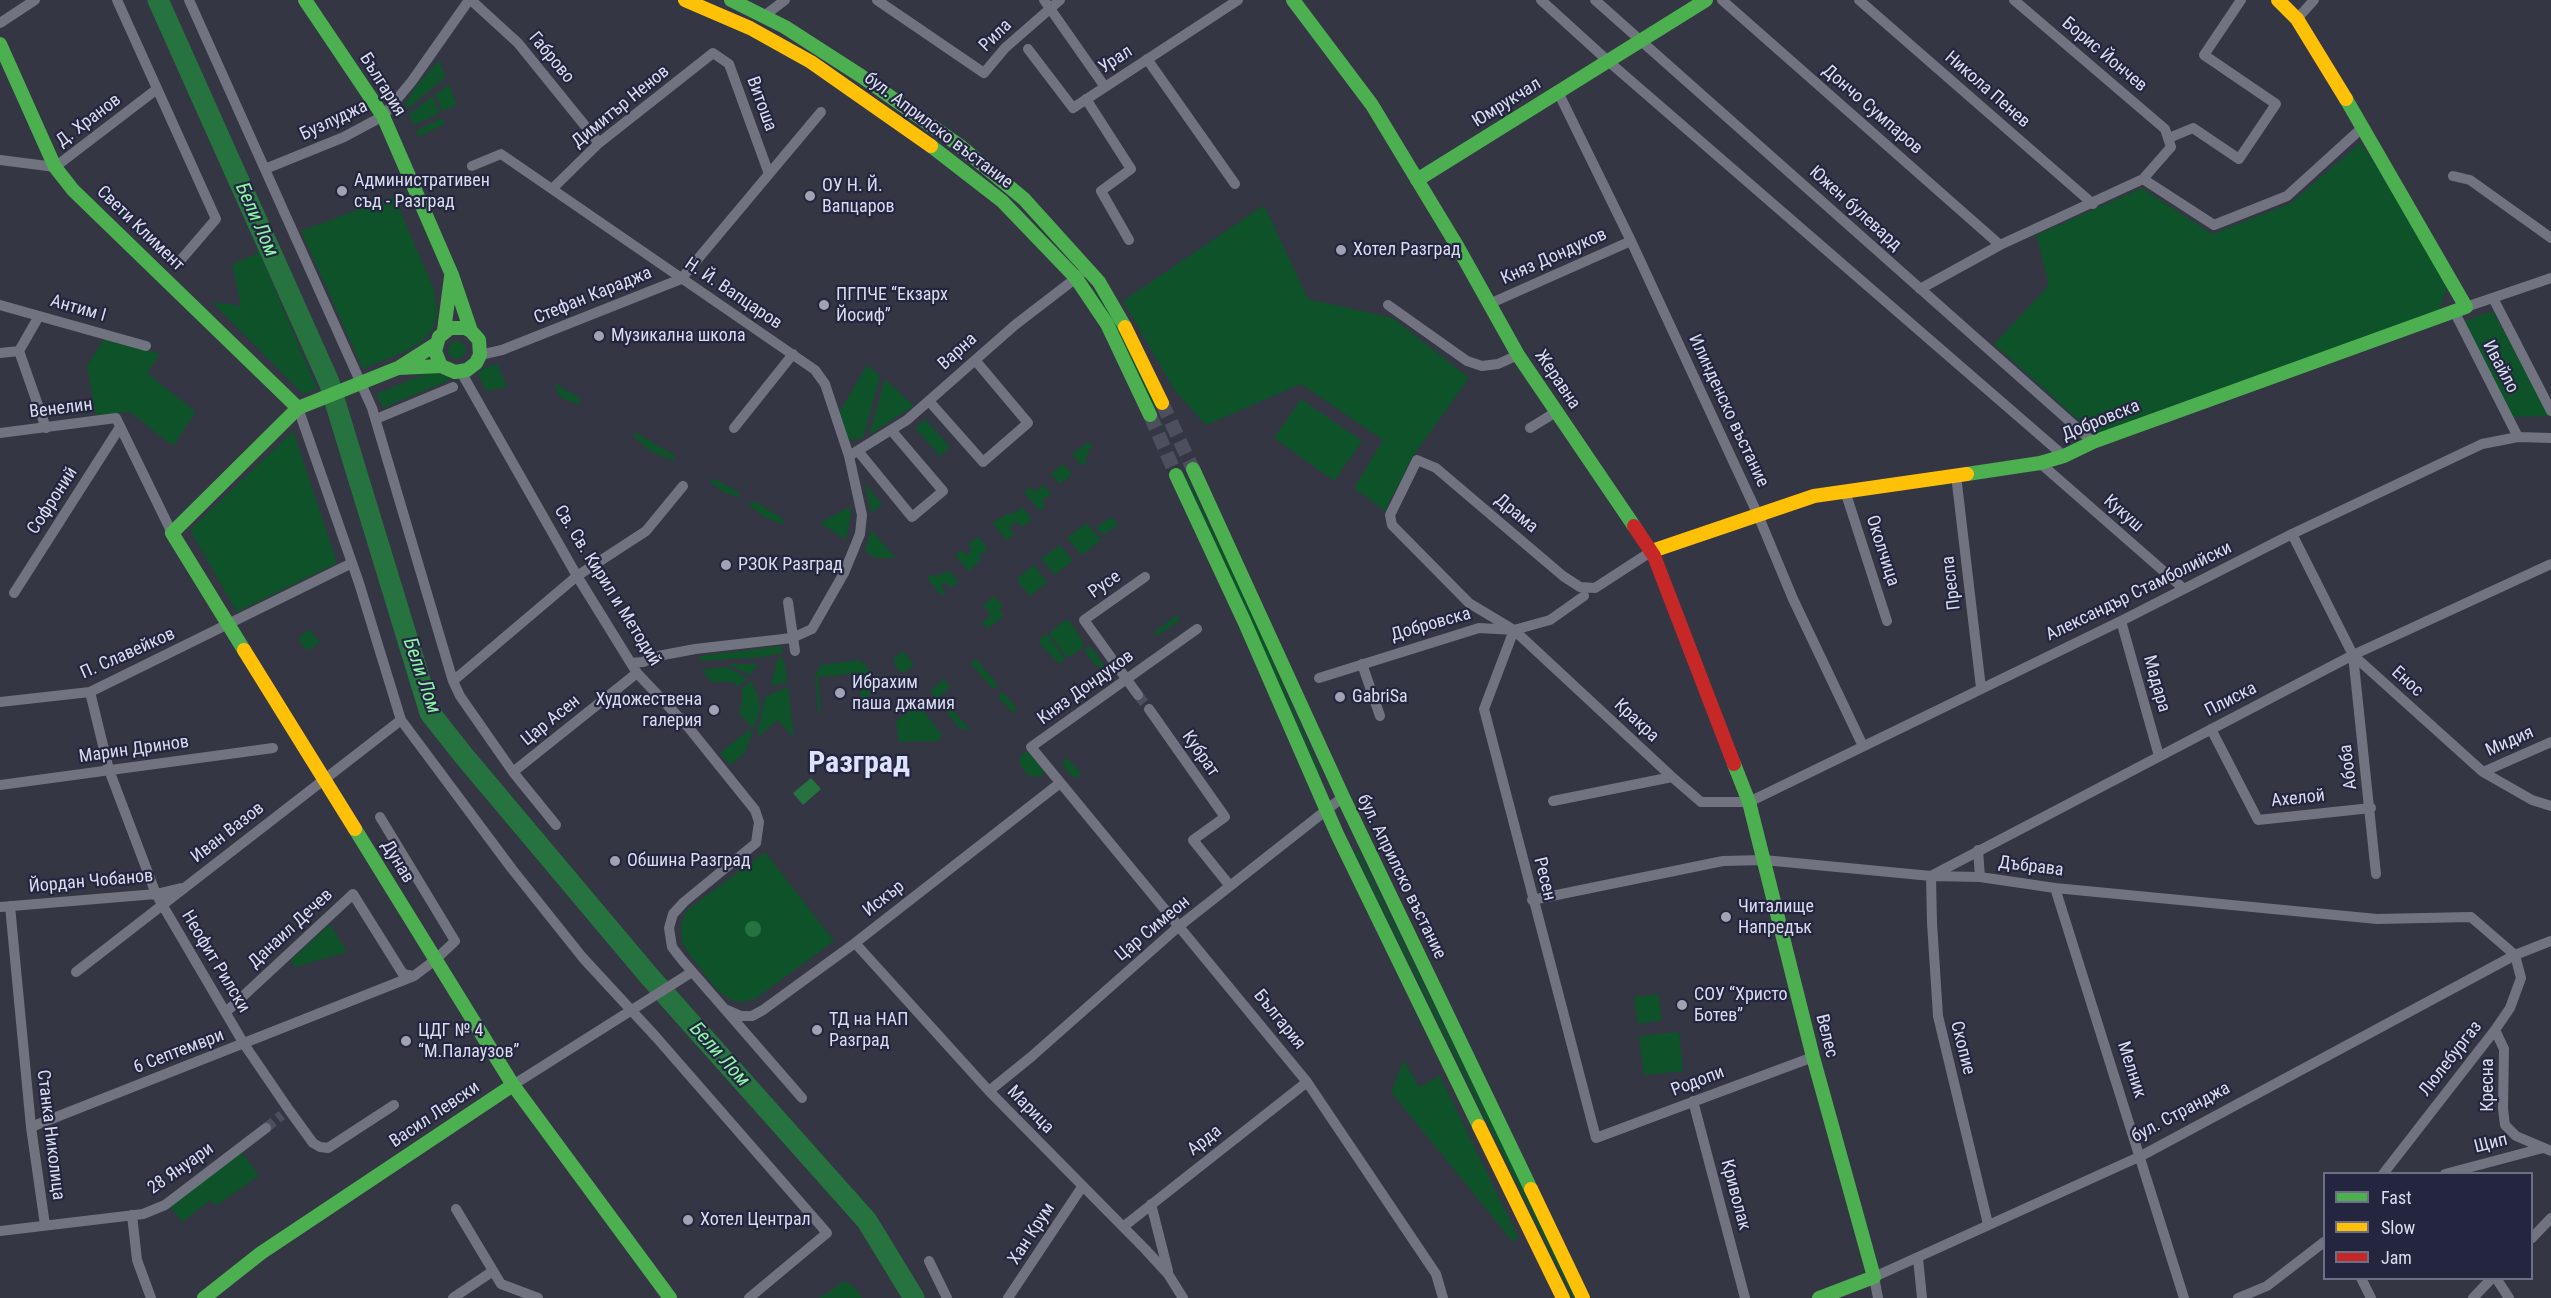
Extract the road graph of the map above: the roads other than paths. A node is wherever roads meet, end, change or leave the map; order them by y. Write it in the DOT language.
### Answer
graph roads {
  1 [pos="35,0"];
  2 [pos="117,0"];
  3 [pos="189,0"];
  4 [pos="305,0"];
  5 [pos="470,0"];
  6 [pos="685,0"];
  7 [pos="731,0"];
  8 [pos="785,0"];
  9 [pos="877,0"];
  10 [pos="1044,0"];
  11 [pos="1060,0"];
  12 [pos="1238,0"];
  13 [pos="1293,0"];
  14 [pos="1541,0"];
  15 [pos="1595,0"];
  16 [pos="1706,0"];
  17 [pos="1722,0"];
  18 [pos="1859,0"];
  19 [pos="2014,0"];
  20 [pos="2241,0"];
  21 [pos="2278,0"];
  22 [pos="2314,0"];
  23 [pos="1051,10"];
  24 [pos="764,16"];
  25 [pos="2297,19"];
  26 [pos="0,23"];
  27 [pos="1638,43"];
  28 [pos="0,44"];
  29 [pos="1028,49"];
  30 [pos="713,53"];
  31 [pos="1147,59"];
  32 [pos="1612,59"];
  33 [pos="1105,87"];
  34 [pos="158,89"];
  35 [pos="1558,92"];
  36 [pos="1086,99"];
  37 [pos="821,112"];
  38 [pos="383,116"];
  39 [pos="2363,128"];
  40 [pos="2169,138"];
  41 [pos="599,143"];
  42 [pos="0,160"];
  43 [pos="472,166"];
  44 [pos="55,167"];
  45 [pos="265,169"];
  46 [pos="769,174"];
  47 [pos="2453,176"];
  48 [pos="2143,179"];
  49 [pos="1417,180"];
  50 [pos="1235,184"];
  51 [pos="552,189"];
  52 [pos="2093,204"];
  53 [pos="2551,238"];
  54 [pos="1129,240"];
  55 [pos="1631,241"];
  56 [pos="2000,245"];
  57 [pos="179,262"];
  58 [pos="1088,269"];
  59 [pos="452,275"];
  60 [pos="1076,278"];
  61 [pos="2551,278"];
  62 [pos="681,279"];
  63 [pos="1920,289"];
  64 [pos="2493,298"];
  65 [pos="1490,304"];
  66 [pos="0,305"];
  67 [pos="1388,305"];
  68 [pos="2460,309"];
  69 [pos="39,315"];
  70 [pos="444,331"];
  71 [pos="471,331"];
  72 [pos="436,344"];
  73 [pos="146,346"];
  74 [pos="19,351"];
  75 [pos="0,353"];
  76 [pos="793,354"];
  77 [pos="480,355"];
  78 [pos="1518,355"];
  79 [pos="975,360"];
  80 [pos="441,366"];
  81 [pos="399,368"];
  82 [pos="461,372"];
  83 [pos="361,383"];
  84 [pos="453,387"];
  85 [pos="929,401"];
  86 [pos="1162,403"];
  87 [pos="298,408"];
  88 [pos="2551,411"];
  89 [pos="1556,412"];
  90 [pos="1150,415"];
  91 [pos="376,419"];
  92 [pos="46,428"];
  93 [pos="120,428"];
  94 [pos="734,428"];
  95 [pos="1530,428"];
  96 [pos="891,430"];
  97 [pos="0,433"];
  98 [pos="2518,437"];
  99 [pos="2551,438"];
  100 [pos="2093,442"];
  101 [pos="853,454"];
  102 [pos="2064,456"];
  103 [pos="1417,460"];
  104 [pos="2040,463"];
  105 [pos="1193,469"];
  106 [pos="1956,475"];
  107 [pos="1176,476"];
  108 [pos="683,486"];
  109 [pos="1845,491"];
  110 [pos="1758,515"];
  111 [pos="172,533"];
  112 [pos="2292,534"];
  113 [pos="1652,551"];
  114 [pos="352,563"];
  115 [pos="2551,564"];
  116 [pos="577,576"];
  117 [pos="1144,577"];
  118 [pos="2184,590"];
  119 [pos="14,593"];
  120 [pos="1584,596"];
  121 [pos="788,602"];
  122 [pos="1887,621"];
  123 [pos="2121,621"];
  124 [pos="229,626"];
  125 [pos="1197,629"];
  126 [pos="1514,630"];
  127 [pos="792,638"];
  128 [pos="795,651"];
  129 [pos="2353,655"];
  130 [pos="631,663"];
  131 [pos="1362,664"];
  132 [pos="637,673"];
  133 [pos="1319,678"];
  134 [pos="1127,679"];
  135 [pos="453,681"];
  136 [pos="1981,688"];
  137 [pos="90,692"];
  138 [pos="1138,694"];
  139 [pos="0,702"];
  140 [pos="1149,709"];
  141 [pos="1380,716"];
  142 [pos="401,720"];
  143 [pos="2211,729"];
  144 [pos="2551,741"];
  145 [pos="1863,746"];
  146 [pos="273,748"];
  147 [pos="2159,756"];
  148 [pos="110,770"];
  149 [pos="513,772"];
  150 [pos="2483,772"];
  151 [pos="324,777"];
  152 [pos="1672,777"];
  153 [pos="1060,783"];
  154 [pos="0,785"];
  155 [pos="1343,797"];
  156 [pos="1553,801"];
  157 [pos="1749,802"];
  158 [pos="2551,806"];
  159 [pos="2371,808"];
  160 [pos="1326,810"];
  161 [pos="380,817"];
  162 [pos="556,825"];
  163 [pos="1978,850"];
  164 [pos="1764,860"];
  165 [pos="2376,874"];
  166 [pos="1931,876"];
  167 [pos="1980,878"];
  168 [pos="1230,886"];
  169 [pos="185,888"];
  170 [pos="2055,888"];
  171 [pos="156,894"];
  172 [pos="1532,900"];
  173 [pos="163,905"];
  174 [pos="5,907"];
  175 [pos="1178,927"];
  176 [pos="2551,941"];
  177 [pos="855,943"];
  178 [pos="2515,955"];
  179 [pos="435,960"];
  180 [pos="76,972"];
  181 [pos="692,972"];
  182 [pos="414,976"];
  183 [pos="721,1006"];
  184 [pos="632,1011"];
  185 [pos="226,1012"];
  186 [pos="2495,1030"];
  187 [pos="244,1044"];
  188 [pos="1813,1057"];
  189 [pos="1307,1082"];
  190 [pos="513,1085"];
  191 [pos="989,1091"];
  192 [pos="802,1098"];
  193 [pos="1694,1101"];
  194 [pos="394,1105"];
  195 [pos="31,1128"];
  196 [pos="266,1128"];
  197 [pos="1596,1138"];
  198 [pos="2548,1149"];
  199 [pos="2141,1156"];
  200 [pos="2384,1172"];
  201 [pos="2449,1172"];
  202 [pos="1082,1187"];
  203 [pos="1151,1204"];
  204 [pos="456,1209"];
  205 [pos="132,1215"];
  206 [pos="2551,1218"];
  207 [pos="1988,1224"];
  208 [pos="45,1225"];
  209 [pos="1123,1227"];
  210 [pos="0,1231"];
  211 [pos="2533,1237"];
  212 [pos="2323,1243"];
  213 [pos="1918,1258"];
  214 [pos="929,1261"];
  215 [pos="493,1271"];
  216 [pos="1168,1274"];
  217 [pos="1874,1277"];
  218 [pos="2362,1280"];
  219 [pos="2492,1280"];
  220 [pos="2496,1280"];
  221 [pos="151,1298"];
  222 [pos="204,1298"];
  223 [pos="453,1298"];
  224 [pos="538,1298"];
  225 [pos="670,1298"];
  226 [pos="749,1298"];
  227 [pos="947,1298"];
  228 [pos="1008,1298"];
  229 [pos="1183,1298"];
  230 [pos="1443,1298"];
  231 [pos="1563,1298"];
  232 [pos="1583,1298"];
  233 [pos="1745,1298"];
  234 [pos="1819,1298"];
  235 [pos="1878,1298"];
  236 [pos="1923,1298"];
  237 [pos="2184,1298"];
  238 [pos="2238,1298"];
  239 [pos="2372,1298"];
  240 [pos="2473,1298"];
  241 [pos="2509,1298"];
  1 -- 26 [label="street"];
  2 -- 34 [label="street"];
  3 -- 45 [label="street"];
  4 -- 38 [label="street, България"];
  5 -- 38 [label="street, Бузлуджа"];
  5 -- 41 [label="street, Габрово"];
  6 -- 60 [label="street, бул. Априлско въстание"];
  7 -- 24 [label="street, бул. Априлско въстание"];
  8 -- 24 [label="street"];
  9 -- 23 [label="street, Рила"];
  10 -- 23 [label="street"];
  11 -- 23 [label="street, Рила"];
  12 -- 31 [label="street, Урал"];
  13 -- 49 [label="street, Жеравна"];
  14 -- 32 [label="street"];
  15 -- 27 [label="street, Южен булевард"];
  16 -- 27 [label="street"];
  17 -- 56 [label="street, Дончо Сумпаров"];
  18 -- 52 [label="street, Никола Пенев"];
  19 -- 40 [label="street, Борис Йончев"];
  20 -- 40 [label="street"];
  21 -- 25 [label="street"];
  22 -- 25 [label="street"];
  23 -- 33 [label="street"];
  24 -- 58 [label="street, бул. Априлско въстание"];
  25 -- 39 [label="street"];
  27 -- 32 [label="street, Юмрукчал"];
  27 -- 63 [label="street, Южен булевард"];
  28 -- 44 [label="street, Свети Климент"];
  29 -- 36 [label="street"];
  30 -- 41 [label="street, Димитър Ненов"];
  30 -- 46 [label="street, Витоша"];
  31 -- 33 [label="street, Урал"];
  31 -- 50 [label="street"];
  32 -- 35 [label="street, Юмрукчал"];
  32 -- 102 [label="street"];
  33 -- 36 [label="street, Урал"];
  34 -- 44 [label="street, Д. Хранов"];
  34 -- 57 [label="street"];
  35 -- 49 [label="street, Юмрукчал"];
  35 -- 55 [label="street, Илинденско въстание"];
  36 -- 54 [label="street"];
  37 -- 46 [label="street, Стефан Караджа"];
  38 -- 45 [label="street, Бузлуджа"];
  38 -- 59 [label="street, България"];
  39 -- 48 [label="street"];
  39 -- 68 [label="street"];
  40 -- 48 [label="street"];
  41 -- 51 [label="street, Димитър Ненов"];
  42 -- 44 [label="street, Д. Хранов"];
  43 -- 51 [label="street, Н. Й. Вапцаров"];
  44 -- 87 [label="street, Свети Климент"];
  45 -- 83 [label="street"];
  46 -- 62 [label="street, Стефан Караджа"];
  47 -- 53 [label="street"];
  48 -- 52 [label="street"];
  49 -- 65 [label="street, Жеравна"];
  51 -- 62 [label="street, Н. Й. Вапцаров"];
  52 -- 56 [label="street"];
  55 -- 65 [label="street, Княз Дондуков"];
  55 -- 110 [label="street, Илинденско въстание"];
  56 -- 63 [label="street"];
  58 -- 60 [label="street, Варна"];
  58 -- 86 [label="street, бул. Априлско въстание"];
  59 -- 70 [label="street"];
  59 -- 71 [label="street, България"];
  60 -- 79 [label="street, Варна"];
  60 -- 90 [label="street, бул. Априлско въстание"];
  61 -- 64 [label="street, Добровска"];
  62 -- 76 [label="street, Н. Й. Вапцаров"];
  62 -- 77 [label="street, Стефан Караджа"];
  63 -- 100 [label="street, Южен булевард"];
  64 -- 68 [label="street, Добровска"];
  64 -- 88 [label="street"];
  65 -- 78 [label="street, Жеравна"];
  66 -- 69 [label="street, Антим I"];
  67 -- 78 [label="street"];
  68 -- 98 [label="street, Ивайло"];
  68 -- 100 [label="street, Добровска"];
  69 -- 73 [label="street, Антим I"];
  69 -- 74 [label="street"];
  70 -- 71 [label="street"];
  70 -- 72 [label="street"];
  71 -- 77 [label="street"];
  72 -- 80 [label="street"];
  72 -- 81 [label="street"];
  74 -- 75 [label="street"];
  74 -- 92 [label="street"];
  76 -- 94 [label="street"];
  76 -- 101 [label="street, Н. Й. Вапцаров"];
  77 -- 82 [label="street"];
  78 -- 89 [label="street, Жеравна"];
  79 -- 85 [label="street, Варна"];
  79 -- 85 [label="street"];
  80 -- 81 [label="street"];
  80 -- 82 [label="street"];
  81 -- 83 [label="street"];
  82 -- 116 [label="street, Св. Св. Кирил и Методий"];
  83 -- 87 [label="street"];
  83 -- 91 [label="street"];
  84 -- 91 [label="street"];
  85 -- 96 [label="street, Варна"];
  87 -- 111 [label="street"];
  87 -- 114 [label="street"];
  89 -- 95 [label="street"];
  89 -- 113 [label="street, Жеравна"];
  91 -- 135 [label="street"];
  92 -- 93 [label="street, Венелин"];
  92 -- 97 [label="street, Венелин"];
  93 -- 111 [label="street, Дунав"];
  93 -- 119 [label="street, Софроний"];
  96 -- 101 [label="street, Варна"];
  96 -- 101 [label="street"];
  98 -- 99 [label="street, Александър Стамболийски"];
  98 -- 112 [label="street, Александър Стамболийски"];
  100 -- 102 [label="street, Добровска"];
  101 -- 127 [label="street, Н. Й. Вапцаров"];
  102 -- 104 [label="street, Добровска"];
  103 -- 113 [label="street, Драма"];
  103 -- 126 [label="street, Кракра"];
  104 -- 106 [label="street, Добровска"];
  104 -- 118 [label="street, Кукуш"];
  105 -- 155 [label="street, бул. Априлско въстание"];
  106 -- 109 [label="street, Добровска"];
  106 -- 136 [label="street, Преспа"];
  107 -- 160 [label="street"];
  108 -- 116 [label="street"];
  109 -- 110 [label="street, Добровска"];
  109 -- 122 [label="street, Околчица"];
  110 -- 113 [label="street, Добровска"];
  110 -- 145 [label="street, Илинденско въстание"];
  111 -- 124 [label="street, Дунав"];
  112 -- 118 [label="street, Александър Стамболийски"];
  112 -- 129 [label="street, Енос"];
  113 -- 157 [label="street, Жеравна"];
  114 -- 124 [label="street, П. Славейков"];
  114 -- 142 [label="street"];
  115 -- 129 [label="street, Плиска"];
  116 -- 130 [label="street, Св. Св. Кирил и Методий"];
  116 -- 135 [label="street"];
  117 -- 134 [label="street, Русе"];
  118 -- 123 [label="street, Александър Стамболийски"];
  120 -- 126 [label="street, Добровска"];
  121 -- 127 [label="street"];
  123 -- 136 [label="street, Александър Стамболийски"];
  123 -- 147 [label="street, Мадара"];
  124 -- 137 [label="street, П. Славейков"];
  124 -- 151 [label="street, Дунав"];
  125 -- 134 [label="street, Княз Дондуков"];
  126 -- 131 [label="street, Добровска"];
  126 -- 152 [label="street, Кракра"];
  126 -- 172 [label="street, Ресен"];
  127 -- 128 [label="street"];
  127 -- 130 [label="street"];
  129 -- 143 [label="street, Плиска"];
  129 -- 150 [label="street, Енос"];
  129 -- 159 [label="street, Абоба"];
  130 -- 132 [label="street, Св. Св. Кирил и Методий"];
  131 -- 133 [label="street, Добровска"];
  131 -- 141 [label="street"];
  132 -- 149 [label="street, Цар Асен"];
  132 -- 181 [label="street, Св. Св. Кирил и Методий"];
  134 -- 138 [label="street"];
  134 -- 153 [label="street, Княз Дондуков"];
  135 -- 149 [label="street"];
  136 -- 145 [label="street, Александър Стамболийски"];
  137 -- 139 [label="street, П. Славейков"];
  137 -- 148 [label="street, Неофит Рилски"];
  140 -- 168 [label="street, Кубрат"];
  142 -- 151 [label="street, Иван Вазов"];
  142 -- 184 [label="street"];
  143 -- 147 [label="street, Плиска"];
  143 -- 159 [label="street, Ахелой"];
  144 -- 150 [label="street, Мидия"];
  145 -- 157 [label="street, Александър Стамболийски"];
  146 -- 148 [label="street, Марин Дринов"];
  147 -- 163 [label="street, Плиска"];
  148 -- 154 [label="street, Марин Дринов"];
  148 -- 171 [label="street, Неофит Рилски"];
  149 -- 162 [label="street"];
  150 -- 158 [label="street, Енос"];
  151 -- 169 [label="street, Иван Вазов"];
  151 -- 179 [label="street, Дунав"];
  152 -- 156 [label="street"];
  152 -- 157 [label="street, Кракра"];
  153 -- 175 [label="street, България"];
  153 -- 177 [label="street, Искър"];
  155 -- 160 [label="street, Цар Симеон"];
  155 -- 232 [label="street, бул. Априлско въстание"];
  157 -- 164 [label="street, Велес"];
  159 -- 165 [label="street, Абоба"];
  160 -- 168 [label="street, Цар Симеон"];
  160 -- 231 [label="street"];
  161 -- 179 [label="street, 6 Септември"];
  163 -- 166 [label="street, Плиска"];
  163 -- 167 [label="street"];
  164 -- 166 [label="street, Дъбрава"];
  164 -- 172 [label="street, Дъбрава"];
  164 -- 188 [label="street, Велес"];
  166 -- 167 [label="street, Дъбрава"];
  166 -- 207 [label="street, Скопие"];
  167 -- 170 [label="street, Дъбрава"];
  168 -- 175 [label="street, Цар Симеон"];
  169 -- 171 [label="street, Йордан Чобанов"];
  169 -- 173 [label="street, Иван Вазов"];
  170 -- 178 [label="street, Дъбрава"];
  170 -- 199 [label="street, Мелник"];
  171 -- 173 [label="street, Неофит Рилски"];
  171 -- 174 [label="street, Йордан Чобанов"];
  172 -- 197 [label="street, Ресен"];
  173 -- 180 [label="street, Иван Вазов"];
  173 -- 185 [label="street, Неофит Рилски"];
  174 -- 195 [label="street, Станка Николица"];
  175 -- 189 [label="street, България"];
  175 -- 191 [label="street, Цар Симеон"];
  176 -- 178 [label="street, бул. Странджа"];
  177 -- 183 [label="street, Искър"];
  177 -- 191 [label="street, Марица"];
  178 -- 186 [label="street, Люлебургаз"];
  178 -- 199 [label="street, бул. Странджа"];
  179 -- 182 [label="street, 6 Септември"];
  179 -- 190 [label="street, Дунав"];
  181 -- 183 [label="street"];
  181 -- 184 [label="street, Васил Левски"];
  182 -- 185 [label="street, Данаил Дечев"];
  182 -- 187 [label="street, 6 Септември"];
  183 -- 192 [label="street"];
  184 -- 190 [label="street, Васил Левски"];
  184 -- 226 [label="street"];
  185 -- 187 [label="street, Неофит Рилски"];
  186 -- 198 [label="street, Кресна"];
  186 -- 200 [label="street, Люлебургаз"];
  187 -- 194 [label="street, Неофит Рилски"];
  187 -- 195 [label="street, 6 Септември"];
  188 -- 193 [label="street, Родопи"];
  188 -- 217 [label="street, Велес"];
  189 -- 203 [label="street, Арда"];
  189 -- 230 [label="street, България"];
  190 -- 222 [label="street, Васил Левски"];
  190 -- 225 [label="street, Дунав"];
  191 -- 202 [label="street, Марица"];
  193 -- 197 [label="street, Родопи"];
  193 -- 233 [label="street, Криволак"];
  195 -- 208 [label="street, Станка Николица"];
  196 -- 205 [label="street, 28 Януари"];
  198 -- 201 [label="street, Щип"];
  199 -- 207 [label="street, бул. Странджа"];
  199 -- 237 [label="street, Мелник"];
  202 -- 209 [label="street, Марица"];
  202 -- 228 [label="street, Хан Крум"];
  203 -- 209 [label="street, Арда"];
  203 -- 216 [label="street"];
  204 -- 215 [label="street"];
  205 -- 208 [label="street, 28 Януари"];
  205 -- 221 [label="street"];
  206 -- 211 [label="street"];
  207 -- 213 [label="street, бул. Странджа"];
  208 -- 210 [label="street, 28 Януари"];
  209 -- 216 [label="street, Марица"];
  212 -- 238 [label="street"];
  213 -- 217 [label="street, бул. Странджа"];
  213 -- 236 [label="street"];
  214 -- 227 [label="street"];
  215 -- 223 [label="street"];
  215 -- 224 [label="street"];
  216 -- 229 [label="street, Марица"];
  217 -- 234 [label="street, бул. Странджа"];
  217 -- 235 [label="street"];
  218 -- 239 [label="street"];
  219 -- 240 [label="street"];
  220 -- 241 [label="street"];
}
